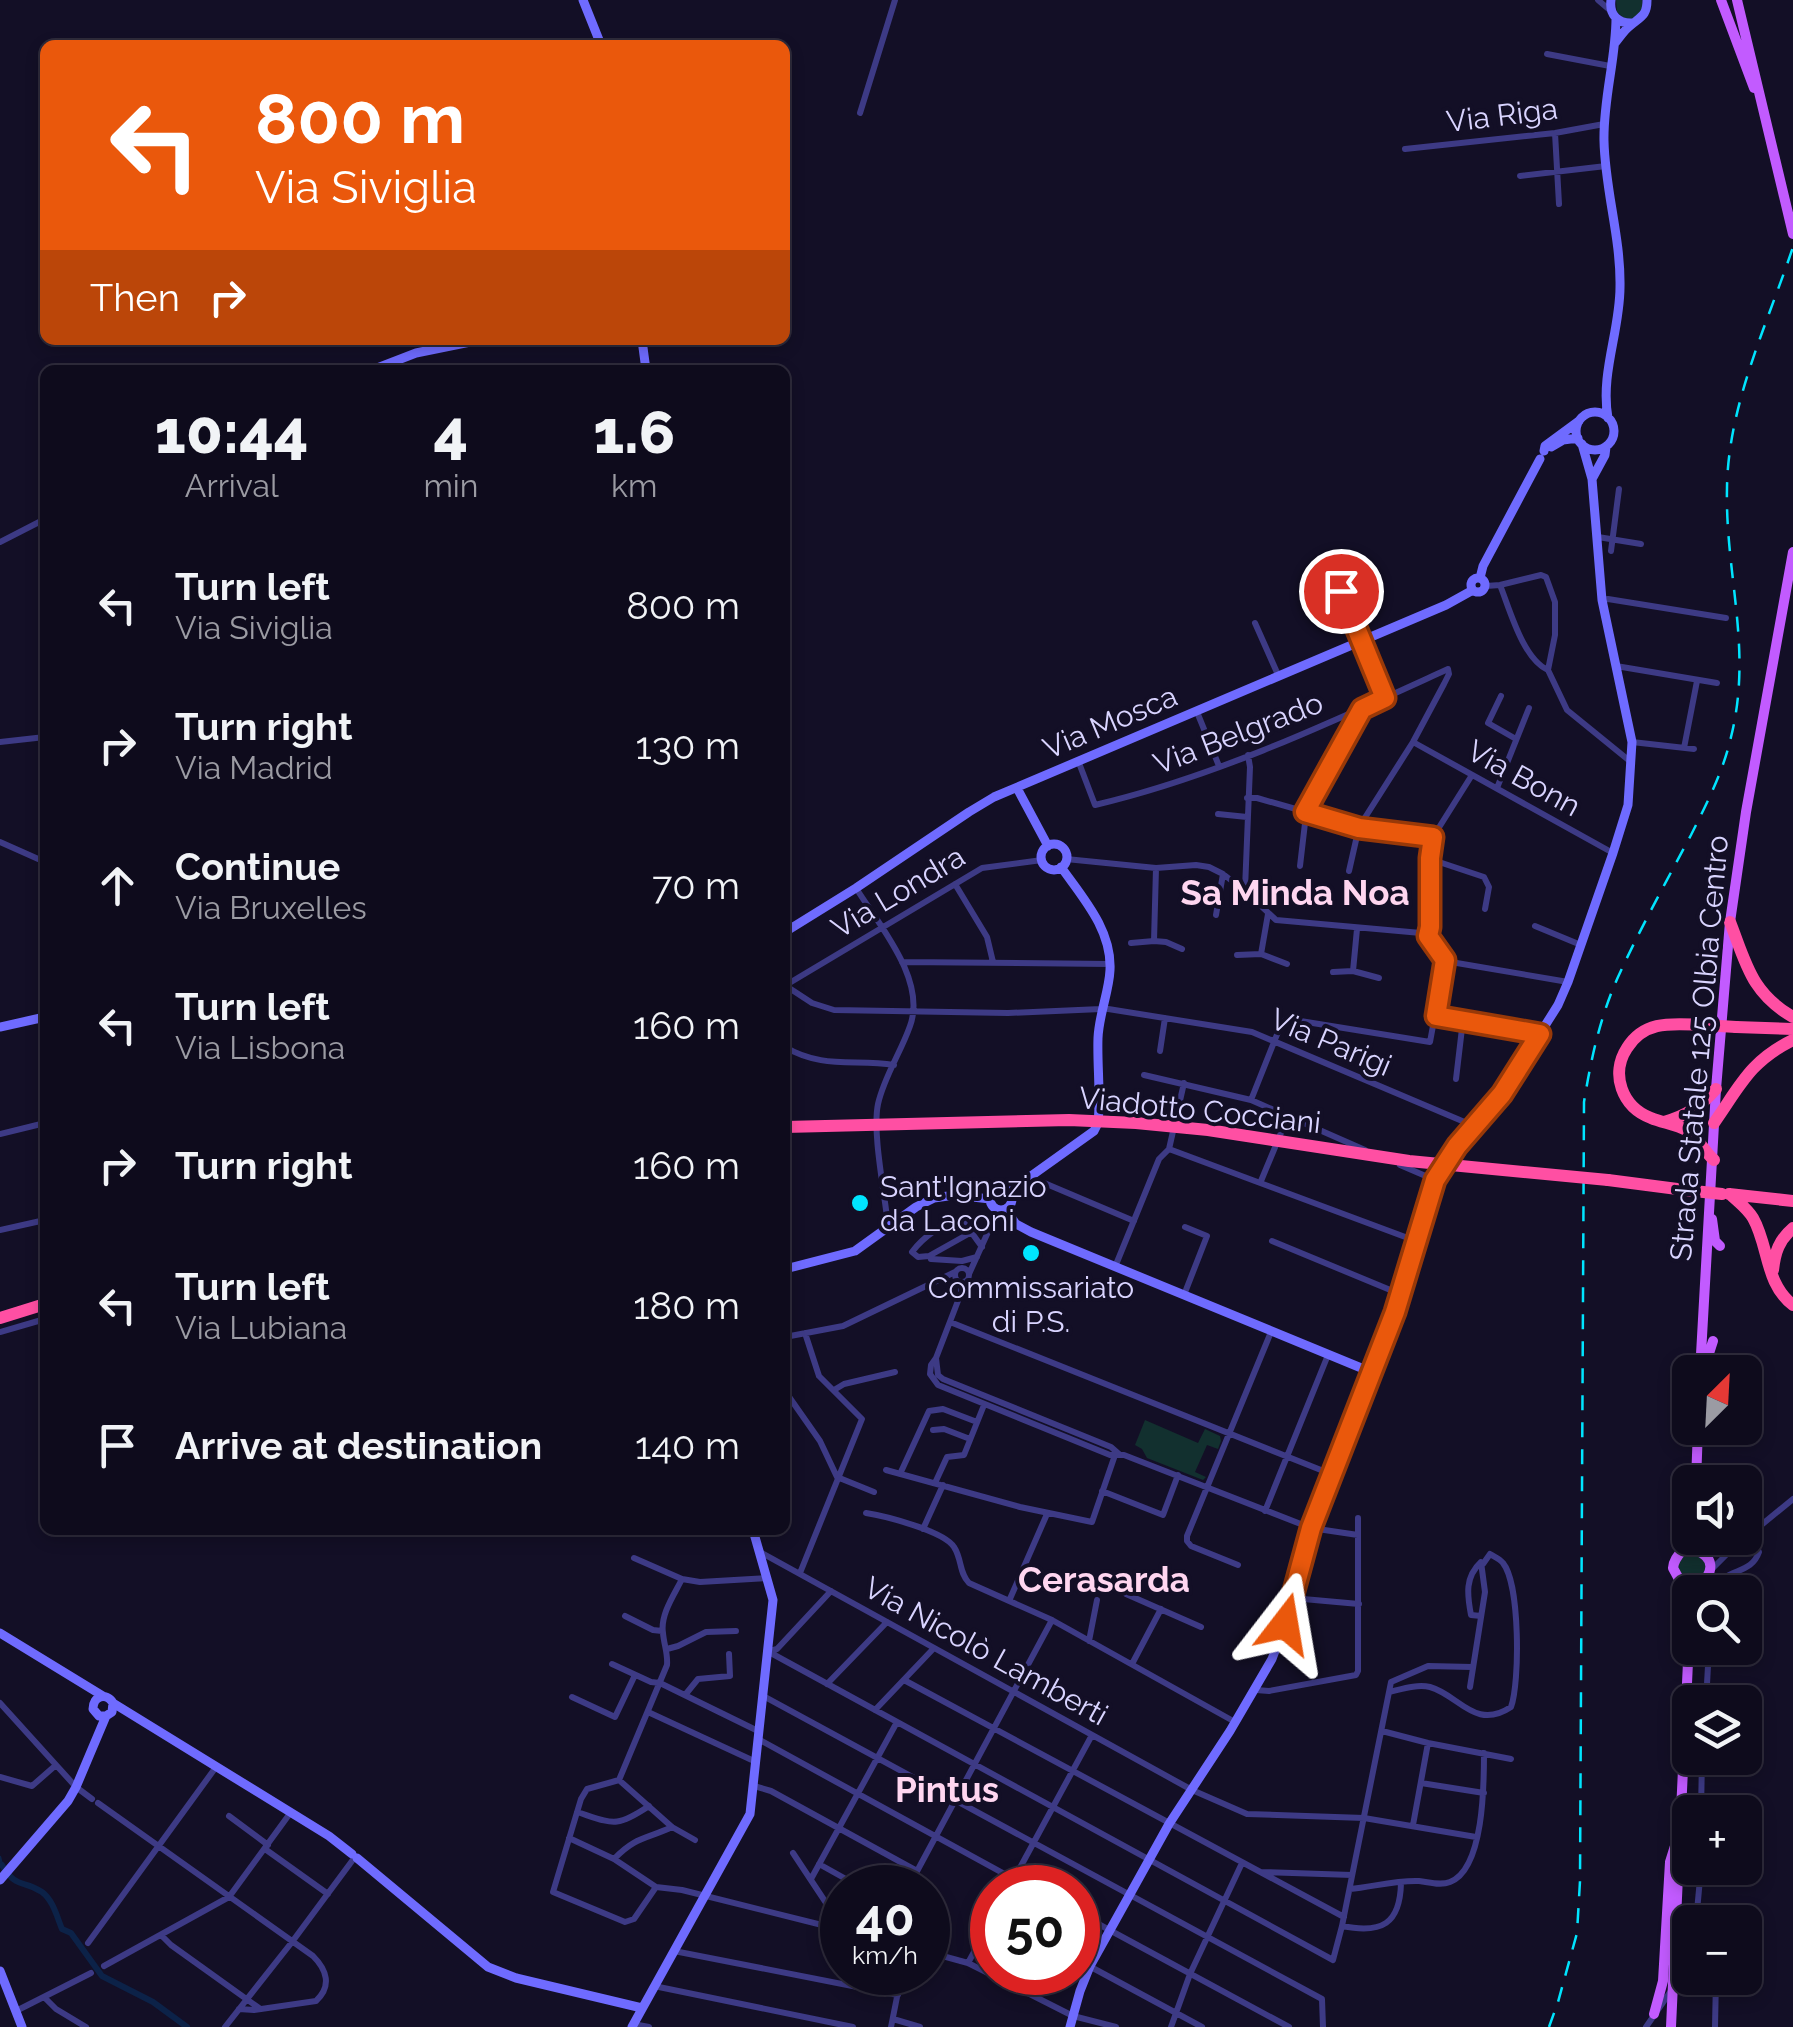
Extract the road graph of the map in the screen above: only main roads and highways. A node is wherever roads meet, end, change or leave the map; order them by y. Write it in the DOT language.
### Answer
graph roads {
  1 [pos="1721,0"];
  2 [pos="1737,0"];
  3 [pos="1768,122"];
  4 [pos="1793,234"];
  5 [pos="1793,552"];
  6 [pos="1730,922"];
  7 [pos="1793,1016"];
  8 [pos="1793,1029"];
  9 [pos="1793,1040"];
  10 [pos="1716,1089"];
  11 [pos="1663,1122"];
  12 [pos="1714,1123"];
  13 [pos="790,1126"];
  14 [pos="1714,1160"];
  15 [pos="1726,1194"];
  16 [pos="1793,1202"];
  17 [pos="1709,1208"];
  18 [pos="1793,1228"];
  19 [pos="1720,1246"];
  20 [pos="1780,1292"];
  21 [pos="1793,1305"];
  22 [pos="40,1306"];
  23 [pos="0,1318"];
  24 [pos="1714,1341"];
  25 [pos="1702,1355"];
  26 [pos="1708,1355"];
  27 [pos="1688,1665"];
  28 [pos="1682,1795"];
  29 [pos="1672,1855"];
  30 [pos="1677,1885"];
  31 [pos="1654,2014"];
  32 [pos="1671,2027"];
  1 -- 3 [label="main road"];
  2 -- 3 [label="main road"];
  3 -- 4 [label="main road"];
  5 -- 6 [label="main road, Strada Statale 125 Olbia Centro"];
  6 -- 7 [label="highway"];
  6 -- 10 [label="main road, Strada Statale 125 Olbia Centro"];
  8 -- 11 [label="highway, bridge"];
  9 -- 12 [label="highway"];
  10 -- 11 [label="highway"];
  10 -- 12 [label="main road, Strada Statale 125 Olbia Centro"];
  11 -- 14 [label="highway"];
  12 -- 14 [label="main road, Strada Statale 125 Olbia Centro"];
  13 -- 15 [label="highway, Viadotto Cocciani, bridge"];
  14 -- 17 [label="main road, Strada Statale 125 Olbia Centro"];
  15 -- 16 [label="highway, Viadotto Cocciani"];
  15 -- 20 [label="highway"];
  17 -- 19 [label="main road"];
  17 -- 25 [label="main road, Strada Statale 125 Olbia Centro"];
  18 -- 20 [label="highway"];
  20 -- 21 [label="highway"];
  22 -- 23 [label="highway"];
  24 -- 26 [label="main road"];
  27 -- 28 [label="main road"];
  29 -- 31 [label="main road"];
  30 -- 32 [label="main road, bridge"];
}
